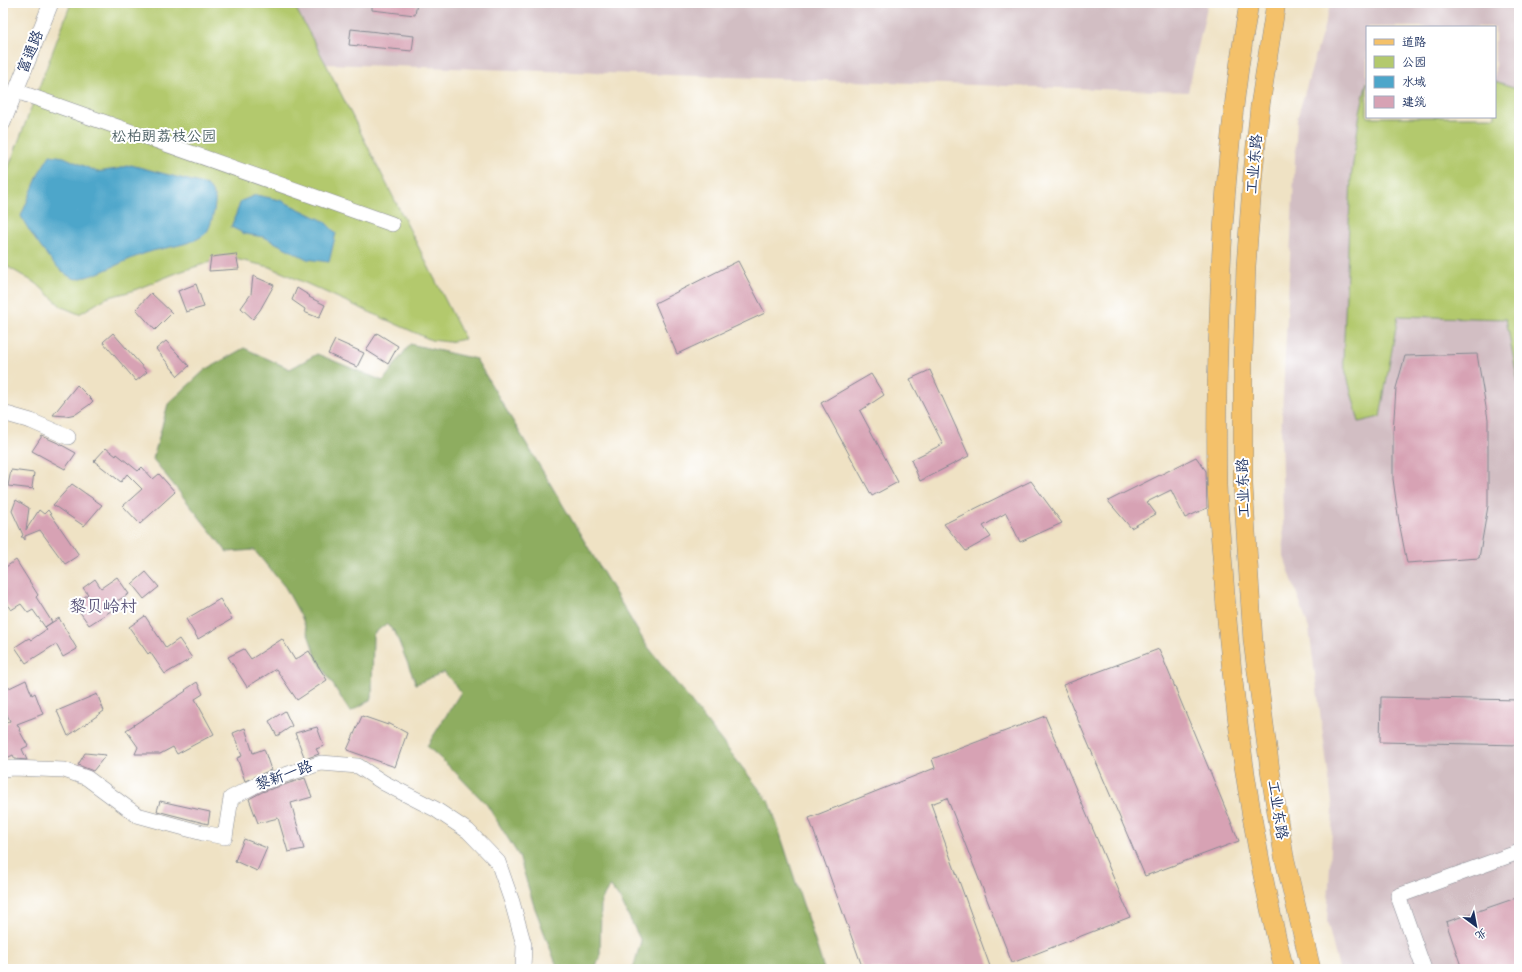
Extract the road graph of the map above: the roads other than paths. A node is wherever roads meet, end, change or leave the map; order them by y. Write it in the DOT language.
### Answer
graph roads {
  1 [pos="51,3"];
  2 [pos="1249,3"];
  3 [pos="1276,3"];
  4 [pos="16,91"];
  5 [pos="3,123"];
  6 [pos="392,224"];
  7 [pos="3,413"];
  8 [pos="68,437"];
  9 [pos="3,769"];
  10 [pos="1519,852"];
  11 [pos="523,969"];
  12 [pos="1284,969"];
  13 [pos="1311,969"];
  14 [pos="1424,969"];
  1 -- 4 [label="street, 富通路"];
  2 -- 12 [label="main road, 工业东路"];
  3 -- 13 [label="main road, 工业东路"];
  4 -- 5 [label="street, 富通路"];
  4 -- 6 [label="street"];
  7 -- 8 [label="street"];
  9 -- 11 [label="street, 黎新一路"];
  10 -- 14 [label="street"];
}
